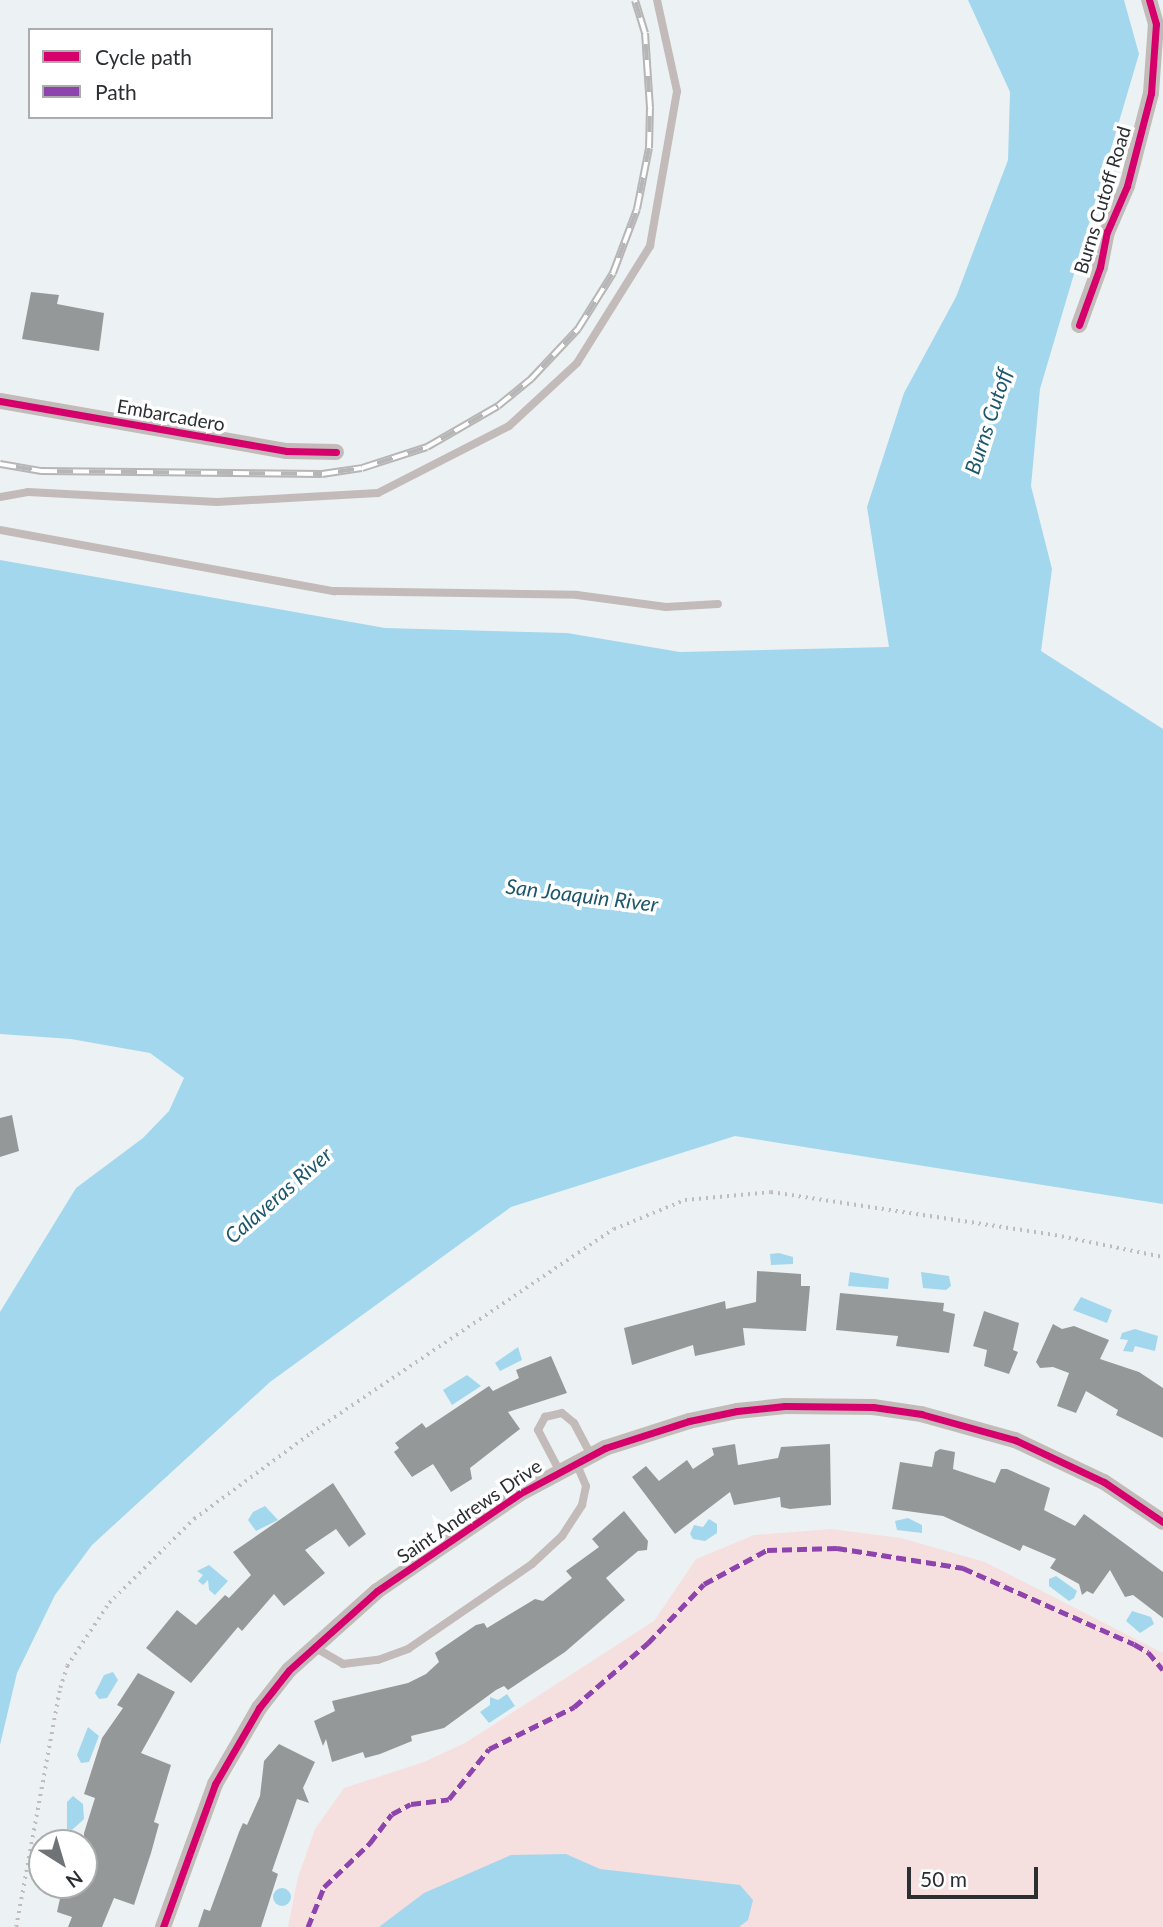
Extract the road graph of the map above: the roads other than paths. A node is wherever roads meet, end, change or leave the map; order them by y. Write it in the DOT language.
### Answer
graph roads {
  1 [pos="657,0"];
  2 [pos="1149,0"];
  3 [pos="1079,325"];
  4 [pos="0,401"];
  5 [pos="336,452"];
  6 [pos="0,498"];
  7 [pos="0,530"];
  8 [pos="718,604"];
  9 [pos="583,1459"];
  10 [pos="559,1471"];
  11 [pos="1163,1522"];
  12 [pos="313,1646"];
  13 [pos="163,1927"];
  1 -- 6 [label="lane"];
  2 -- 3 [label="street, Burns Cutoff Road"];
  4 -- 5 [label="street, Embarcadero"];
  7 -- 8 [label="lane"];
  9 -- 10 [label="street, Saint Andrews Drive"];
  9 -- 10 [label="lane"];
  9 -- 11 [label="street, Saint Andrews Drive"];
  9 -- 12 [label="lane"];
  10 -- 12 [label="street, Saint Andrews Drive"];
  12 -- 13 [label="street, Saint Andrews Drive"];
}
